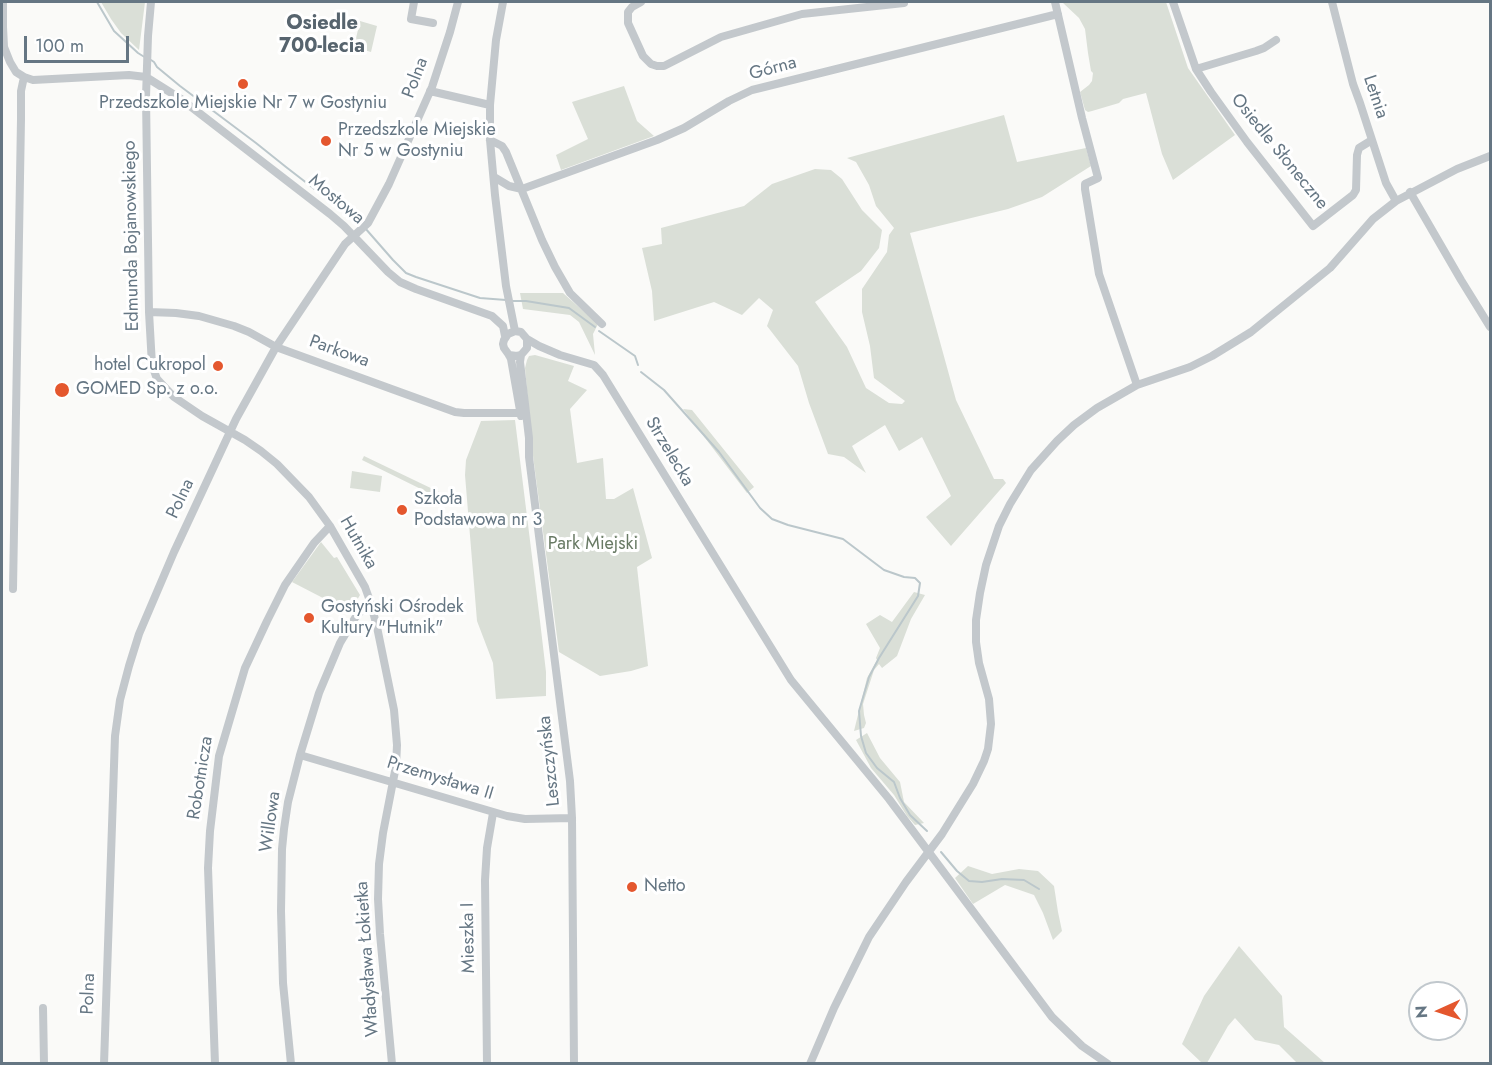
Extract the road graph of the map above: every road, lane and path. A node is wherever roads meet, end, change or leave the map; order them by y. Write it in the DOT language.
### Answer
graph roads {
  1 [pos="3,2"];
  2 [pos="151,2"];
  3 [pos="414,2"];
  4 [pos="458,2"];
  5 [pos="503,2"];
  6 [pos="641,2"];
  7 [pos="1055,2"];
  8 [pos="1173,2"];
  9 [pos="1332,2"];
  10 [pos="904,3"];
  11 [pos="1058,14"];
  12 [pos="433,23"];
  13 [pos="1276,40"];
  14 [pos="1196,69"];
  15 [pos="24,77"];
  16 [pos="146,77"];
  17 [pos="430,92"];
  18 [pos="490,105"];
  19 [pos="490,140"];
  20 [pos="1372,140"];
  21 [pos="1491,156"];
  22 [pos="494,177"];
  23 [pos="509,186"];
  24 [pos="522,189"];
  25 [pos="1410,192"];
  26 [pos="495,195"];
  27 [pos="1396,201"];
  28 [pos="356,234"];
  29 [pos="510,308"];
  30 [pos="149,312"];
  31 [pos="492,316"];
  32 [pos="602,324"];
  33 [pos="1491,327"];
  34 [pos="515,331"];
  35 [pos="506,336"];
  36 [pos="527,339"];
  37 [pos="276,347"];
  38 [pos="523,353"];
  39 [pos="509,355"];
  40 [pos="560,355"];
  41 [pos="1137,385"];
  42 [pos="520,413"];
  43 [pos="230,432"];
  44 [pos="529,457"];
  45 [pos="330,526"];
  46 [pos="13,590"];
  47 [pos="371,604"];
  48 [pos="300,755"];
  49 [pos="393,782"];
  50 [pos="493,813"];
  51 [pos="572,818"];
  52 [pos="928,853"];
  53 [pos="43,1008"];
  54 [pos="44,1064"];
  55 [pos="104,1064"];
  56 [pos="215,1064"];
  57 [pos="291,1064"];
  58 [pos="392,1064"];
  59 [pos="487,1064"];
  60 [pos="574,1064"];
  61 [pos="810,1064"];
  62 [pos="1108,1064"];
  1 -- 15 [label="street"];
  2 -- 16 [label="street, Edmunda Bojanowskiego"];
  3 -- 12 [label="street"];
  4 -- 17 [label="street, Polna"];
  5 -- 18 [label="street"];
  6 -- 10 [label="street"];
  7 -- 11 [label="street"];
  8 -- 14 [label="street, Osiedle Słoneczne"];
  9 -- 20 [label="street, Letnia"];
  11 -- 24 [label="street, Górna"];
  11 -- 41 [label="street"];
  13 -- 14 [label="street"];
  14 -- 20 [label="street, Osiedle Słoneczne"];
  15 -- 16 [label="street"];
  15 -- 46 [label="street"];
  16 -- 28 [label="street, Mostowa"];
  16 -- 30 [label="street, Edmunda Bojanowskiego"];
  17 -- 18 [label="street"];
  17 -- 28 [label="street, Polna"];
  18 -- 19 [label="street"];
  19 -- 22 [label="street"];
  19 -- 24 [label="street"];
  20 -- 27 [label="street, Letnia"];
  21 -- 25 [label="street"];
  22 -- 23 [label="street"];
  22 -- 26 [label="street"];
  23 -- 24 [label="street"];
  23 -- 26 [label="street"];
  24 -- 32 [label="street"];
  25 -- 27 [label="street"];
  25 -- 33 [label="street"];
  26 -- 29 [label="street"];
  27 -- 41 [label="street"];
  28 -- 31 [label="street, Mostowa"];
  28 -- 37 [label="street, Polna"];
  29 -- 31 [label="street"];
  29 -- 34 [label="street"];
  30 -- 37 [label="street, Parkowa"];
  30 -- 43 [label="street, Edmunda Bojanowskiego"];
  31 -- 35 [label="street"];
  34 -- 35 [label="street"];
  34 -- 36 [label="street"];
  35 -- 39 [label="street"];
  36 -- 38 [label="street"];
  36 -- 40 [label="street, Strzelecka"];
  37 -- 42 [label="street, Parkowa"];
  37 -- 43 [label="street, Polna"];
  38 -- 39 [label="street"];
  38 -- 40 [label="street, Strzelecka"];
  38 -- 44 [label="street, Leszczyńska"];
  39 -- 42 [label="street, Leszczyńska"];
  40 -- 52 [label="street, Strzelecka"];
  41 -- 52 [label="street"];
  42 -- 44 [label="street, Leszczyńska"];
  43 -- 45 [label="street, Hutnika"];
  43 -- 55 [label="street, Polna"];
  44 -- 51 [label="street, Leszczyńska"];
  45 -- 47 [label="street, Hutnika"];
  45 -- 56 [label="street, Robotnicza"];
  47 -- 48 [label="street, Willowa"];
  47 -- 49 [label="street, Hutnika"];
  48 -- 49 [label="street, Przemysława II"];
  48 -- 57 [label="street, Willowa"];
  49 -- 50 [label="street, Przemysława II"];
  49 -- 58 [label="street, Władysława Łokietka"];
  50 -- 51 [label="street, Przemysława II"];
  50 -- 59 [label="street, Mieszka I"];
  51 -- 60 [label="street, Leszczyńska"];
  52 -- 61 [label="street"];
  52 -- 62 [label="street, Strzelecka"];
  53 -- 54 [label="street"];
}
